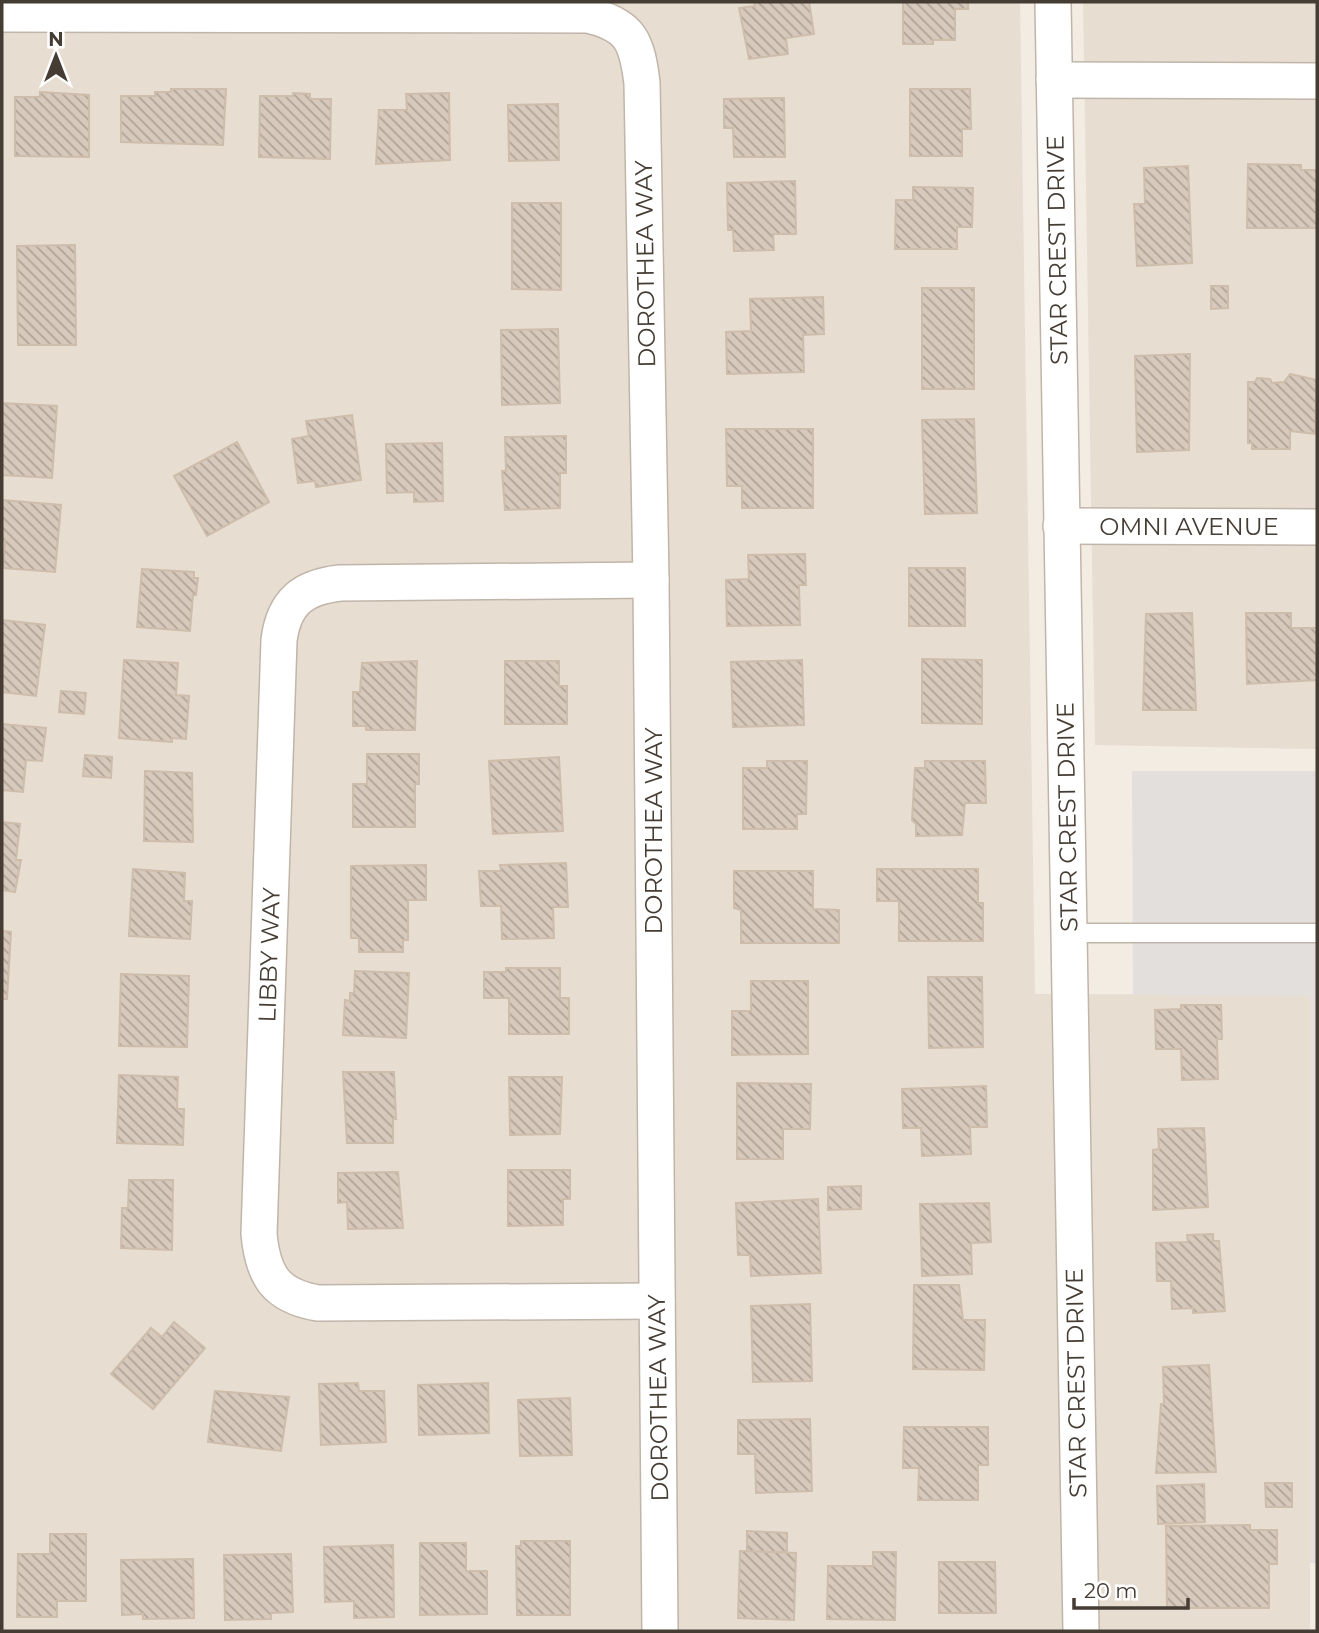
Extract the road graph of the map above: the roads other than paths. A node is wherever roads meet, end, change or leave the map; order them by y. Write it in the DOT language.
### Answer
graph roads {
  1 [pos="1053,2"];
  2 [pos="2,14"];
  3 [pos="1054,80"];
  4 [pos="1317,81"];
  5 [pos="1060,526"];
  6 [pos="1317,527"];
  7 [pos="651,580"];
  8 [pos="1069,933"];
  9 [pos="1317,933"];
  10 [pos="656,1300"];
  11 [pos="660,1631"];
  12 [pos="1081,1631"];
  1 -- 3 [label="street, STAR CREST DRIVE"];
  2 -- 7 [label="street, DOROTHEA WAY"];
  3 -- 4 [label="street"];
  3 -- 5 [label="street, STAR CREST DRIVE"];
  5 -- 6 [label="street, OMNI AVENUE"];
  5 -- 8 [label="street, STAR CREST DRIVE"];
  7 -- 10 [label="street, DOROTHEA WAY"];
  7 -- 10 [label="street, LIBBY WAY"];
  8 -- 9 [label="lane"];
  8 -- 12 [label="street, STAR CREST DRIVE"];
  10 -- 11 [label="street, DOROTHEA WAY"];
}
